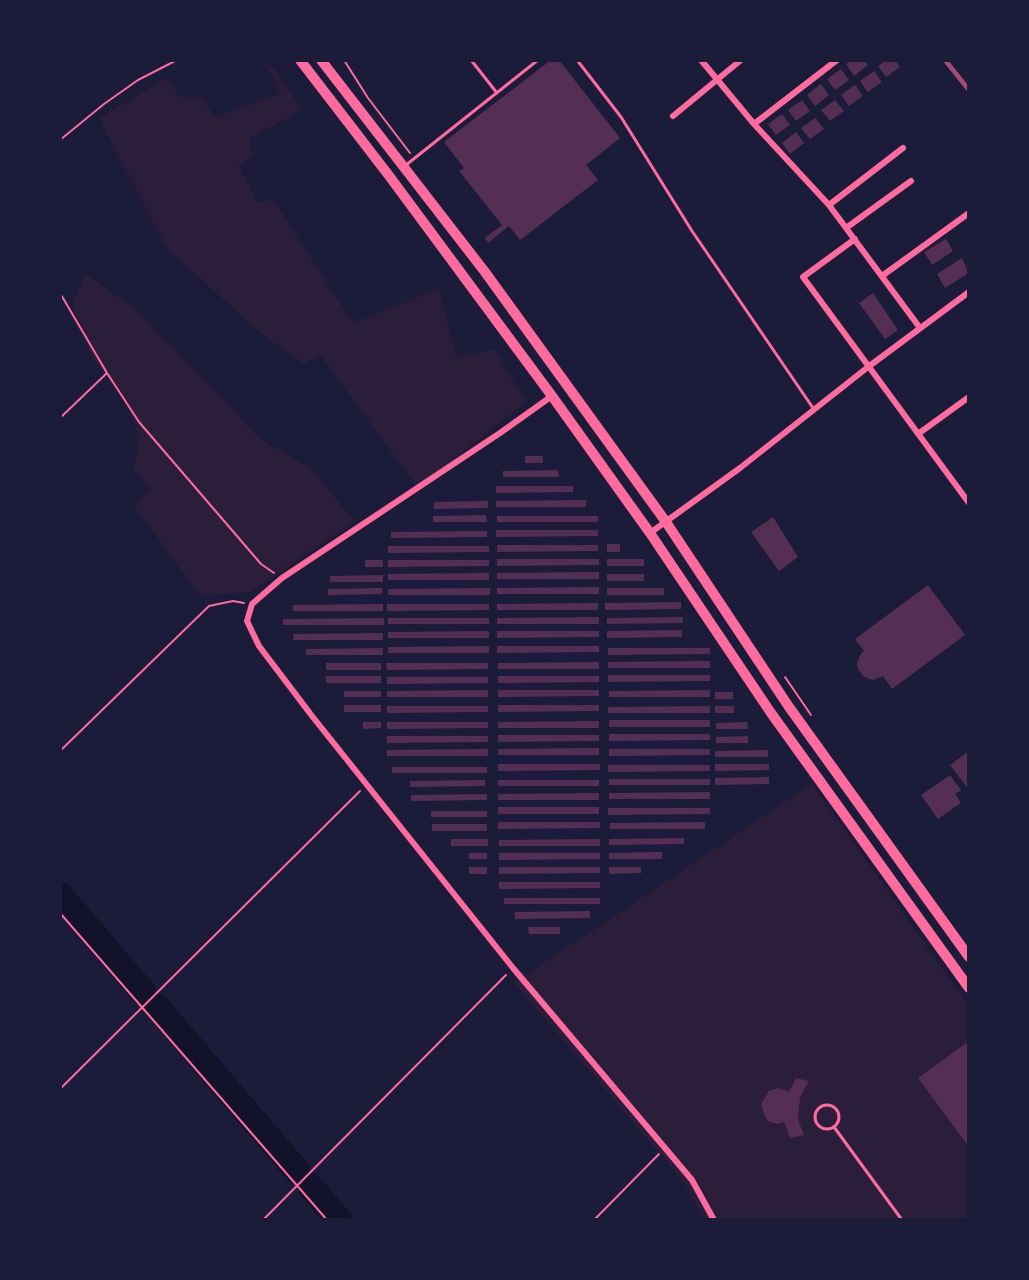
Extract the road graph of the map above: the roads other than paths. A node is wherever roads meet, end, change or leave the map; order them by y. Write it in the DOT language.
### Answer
graph roads {
  1 [pos="300,60"];
  2 [pos="321,60"];
  3 [pos="471,60"];
  4 [pos="538,60"];
  5 [pos="577,60"];
  6 [pos="700,60"];
  7 [pos="741,60"];
  8 [pos="837,60"];
  9 [pos="716,80"];
  10 [pos="497,93"];
  11 [pos="673,116"];
  12 [pos="754,124"];
  13 [pos="903,148"];
  14 [pos="404,166"];
  15 [pos="390,177"];
  16 [pos="911,181"];
  17 [pos="830,205"];
  18 [pos="969,213"];
  19 [pos="846,228"];
  20 [pos="855,239"];
  21 [pos="882,276"];
  22 [pos="969,292"];
  23 [pos="920,328"];
  24 [pos="868,367"];
  25 [pos="552,396"];
  26 [pos="969,397"];
  27 [pos="814,411"];
  28 [pos="918,434"];
  29 [pos="968,501"];
  30 [pos="666,522"];
  31 [pos="650,533"];
  32 [pos="969,957"];
  33 [pos="969,988"];
  34 [pos="834,1127"];
  35 [pos="714,1220"];
  36 [pos="902,1220"];
  1 -- 15 [label="highway"];
  2 -- 14 [label="highway"];
  3 -- 10 [label="lane"];
  4 -- 10 [label="lane"];
  5 -- 27 [label="lane"];
  6 -- 9 [label="street"];
  7 -- 9 [label="street"];
  8 -- 12 [label="street"];
  9 -- 11 [label="street"];
  9 -- 12 [label="street"];
  10 -- 14 [label="lane"];
  12 -- 17 [label="street"];
  13 -- 17 [label="street"];
  14 -- 15 [label="lane"];
  14 -- 30 [label="highway"];
  15 -- 25 [label="highway"];
  16 -- 19 [label="street"];
  17 -- 19 [label="street"];
  18 -- 21 [label="street"];
  19 -- 20 [label="street"];
  20 -- 21 [label="street"];
  20 -- 24 [label="street"];
  21 -- 23 [label="street"];
  22 -- 23 [label="street"];
  23 -- 24 [label="street"];
  24 -- 27 [label="street"];
  24 -- 28 [label="street"];
  25 -- 31 [label="highway"];
  25 -- 35 [label="street"];
  26 -- 28 [label="street"];
  27 -- 30 [label="street"];
  28 -- 29 [label="street"];
  30 -- 31 [label="street"];
  30 -- 32 [label="highway"];
  31 -- 33 [label="highway"];
  34 -- 34 [label="lane"];
  34 -- 36 [label="lane"];
}
